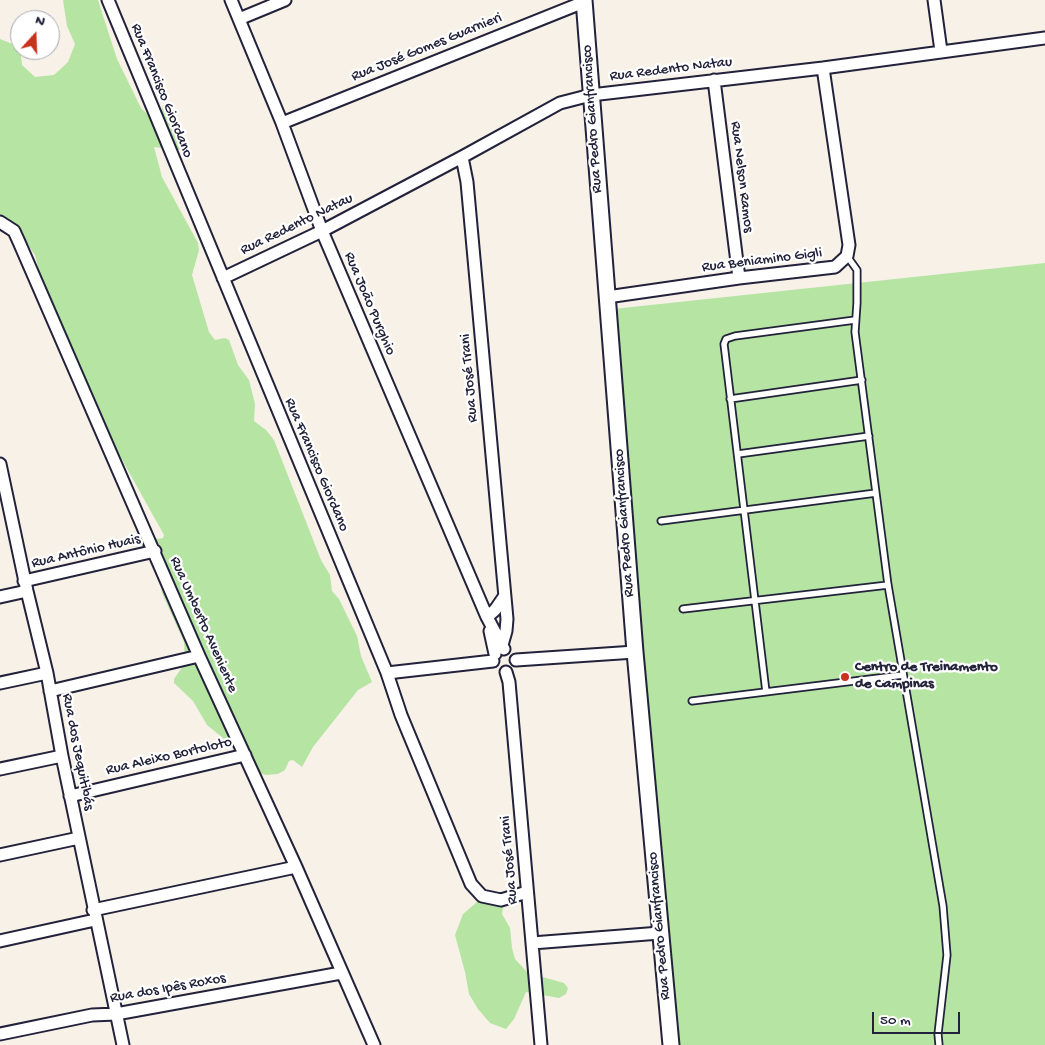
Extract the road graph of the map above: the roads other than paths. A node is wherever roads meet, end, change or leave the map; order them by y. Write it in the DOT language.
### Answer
graph roads {
  1 [pos="108,0"];
  2 [pos="231,0"];
  3 [pos="285,0"];
  4 [pos="934,0"];
  5 [pos="584,1"];
  6 [pos="239,19"];
  7 [pos="1045,38"];
  8 [pos="941,51"];
  9 [pos="823,68"];
  10 [pos="714,80"];
  11 [pos="591,96"];
  12 [pos="282,123"];
  13 [pos="462,157"];
  14 [pos="0,222"];
  15 [pos="322,231"];
  16 [pos="847,256"];
  17 [pos="223,278"];
  18 [pos="739,278"];
  19 [pos="608,297"];
  20 [pos="855,320"];
  21 [pos="862,380"];
  22 [pos="730,399"];
  23 [pos="869,436"];
  24 [pos="738,454"];
  25 [pos="0,464"];
  26 [pos="876,493"];
  27 [pos="744,509"];
  28 [pos="661,521"];
  29 [pos="155,552"];
  30 [pos="888,585"];
  31 [pos="26,586"];
  32 [pos="0,597"];
  33 [pos="504,597"];
  34 [pos="754,600"];
  35 [pos="683,609"];
  36 [pos="487,617"];
  37 [pos="498,652"];
  38 [pos="635,652"];
  39 [pos="200,656"];
  40 [pos="516,660"];
  41 [pos="506,672"];
  42 [pos="46,673"];
  43 [pos="386,673"];
  44 [pos="903,675"];
  45 [pos="0,683"];
  46 [pos="50,691"];
  47 [pos="766,692"];
  48 [pos="692,701"];
  49 [pos="245,755"];
  50 [pos="62,756"];
  51 [pos="0,769"];
  52 [pos="70,796"];
  53 [pos="79,838"];
  54 [pos="0,856"];
  55 [pos="296,867"];
  56 [pos="527,892"];
  57 [pos="94,915"];
  58 [pos="660,933"];
  59 [pos="0,941"];
  60 [pos="532,942"];
  61 [pos="341,974"];
  62 [pos="116,1014"];
  63 [pos="0,1034"];
  64 [pos="123,1045"];
  65 [pos="374,1045"];
  66 [pos="541,1045"];
  67 [pos="671,1045"];
  68 [pos="939,1045"];
  1 -- 17 [label="street, Rua Francisco Giordano"];
  2 -- 6 [label="street, Rua João Purghio"];
  3 -- 6 [label="street"];
  4 -- 8 [label="street"];
  5 -- 11 [label="street, Rua Pedro Gianfrancisco"];
  5 -- 12 [label="street, Rua José Gomes Guarnieri"];
  6 -- 12 [label="street, Rua João Purghio"];
  7 -- 8 [label="street, Rua Redento Natau"];
  8 -- 9 [label="street, Rua Redento Natau"];
  9 -- 10 [label="street, Rua Redento Natau"];
  9 -- 16 [label="street"];
  10 -- 11 [label="street, Rua Redento Natau"];
  10 -- 18 [label="street, Rua Nelson Ramos"];
  11 -- 13 [label="street, Rua Redento Natau"];
  11 -- 19 [label="street, Rua Pedro Gianfrancisco"];
  12 -- 15 [label="street, Rua João Purghio"];
  13 -- 15 [label="street, Rua Redento Natau"];
  13 -- 33 [label="street, Rua José Trani"];
  14 -- 29 [label="street, Rua Umberto Aveniente"];
  15 -- 17 [label="street, Rua Redento Natau"];
  15 -- 36 [label="street, Rua João Purghio"];
  16 -- 18 [label="street, Rua Beniamino Gigli"];
  16 -- 20 [label="lane"];
  17 -- 43 [label="street, Rua Francisco Giordano"];
  18 -- 19 [label="street, Rua Beniamino Gigli"];
  19 -- 38 [label="street, Rua Pedro Gianfrancisco"];
  20 -- 21 [label="lane"];
  20 -- 22 [label="lane"];
  21 -- 22 [label="lane"];
  21 -- 23 [label="lane"];
  22 -- 24 [label="lane"];
  23 -- 24 [label="lane"];
  23 -- 26 [label="lane"];
  24 -- 27 [label="lane"];
  25 -- 31 [label="street, Rua dos Jequitibás"];
  26 -- 27 [label="lane"];
  26 -- 30 [label="lane"];
  27 -- 28 [label="lane"];
  27 -- 34 [label="lane"];
  29 -- 31 [label="street, Rua Antônio Huais"];
  29 -- 39 [label="street, Rua Umberto Aveniente"];
  30 -- 34 [label="lane"];
  30 -- 44 [label="lane"];
  31 -- 32 [label="street, Rua Antônio Huais"];
  31 -- 42 [label="street, Rua dos Jequitibás"];
  33 -- 36 [label="street"];
  33 -- 37 [label="street, Rua José Trani"];
  34 -- 35 [label="lane"];
  34 -- 47 [label="lane"];
  36 -- 37 [label="street, Rua João Purghio"];
  37 -- 40 [label="street"];
  37 -- 41 [label="street"];
  37 -- 43 [label="street"];
  38 -- 40 [label="street"];
  38 -- 58 [label="street, Rua Pedro Gianfrancisco"];
  39 -- 46 [label="street"];
  39 -- 49 [label="street, Rua Umberto Aveniente"];
  40 -- 41 [label="street"];
  41 -- 56 [label="street, Rua José Trani"];
  42 -- 45 [label="street"];
  42 -- 46 [label="street, Rua dos Jequitibás"];
  43 -- 56 [label="street, Rua Francisco Giordano"];
  44 -- 47 [label="lane"];
  44 -- 68 [label="lane"];
  46 -- 50 [label="street, Rua dos Jequitibás"];
  47 -- 48 [label="lane"];
  49 -- 52 [label="street, Rua Aleixo Bortoloto"];
  49 -- 55 [label="street, Rua Umberto Aveniente"];
  50 -- 51 [label="street"];
  50 -- 52 [label="street, Rua dos Jequitibás"];
  52 -- 53 [label="street, Rua dos Jequitibás"];
  53 -- 54 [label="street"];
  53 -- 57 [label="street, Rua dos Jequitibás"];
  55 -- 57 [label="street"];
  55 -- 61 [label="street, Rua Umberto Aveniente"];
  56 -- 60 [label="street, Rua José Trani"];
  57 -- 59 [label="street"];
  57 -- 62 [label="street, Rua dos Jequitibás"];
  58 -- 60 [label="street"];
  58 -- 67 [label="street, Rua Pedro Gianfrancisco"];
  60 -- 66 [label="street, Rua José Trani"];
  61 -- 62 [label="street, Rua dos Ipês Roxos"];
  61 -- 65 [label="street, Rua Umberto Aveniente"];
  62 -- 63 [label="street, Rua dos Ipês Roxos"];
  62 -- 64 [label="street, Rua dos Jequitibás"];
}
